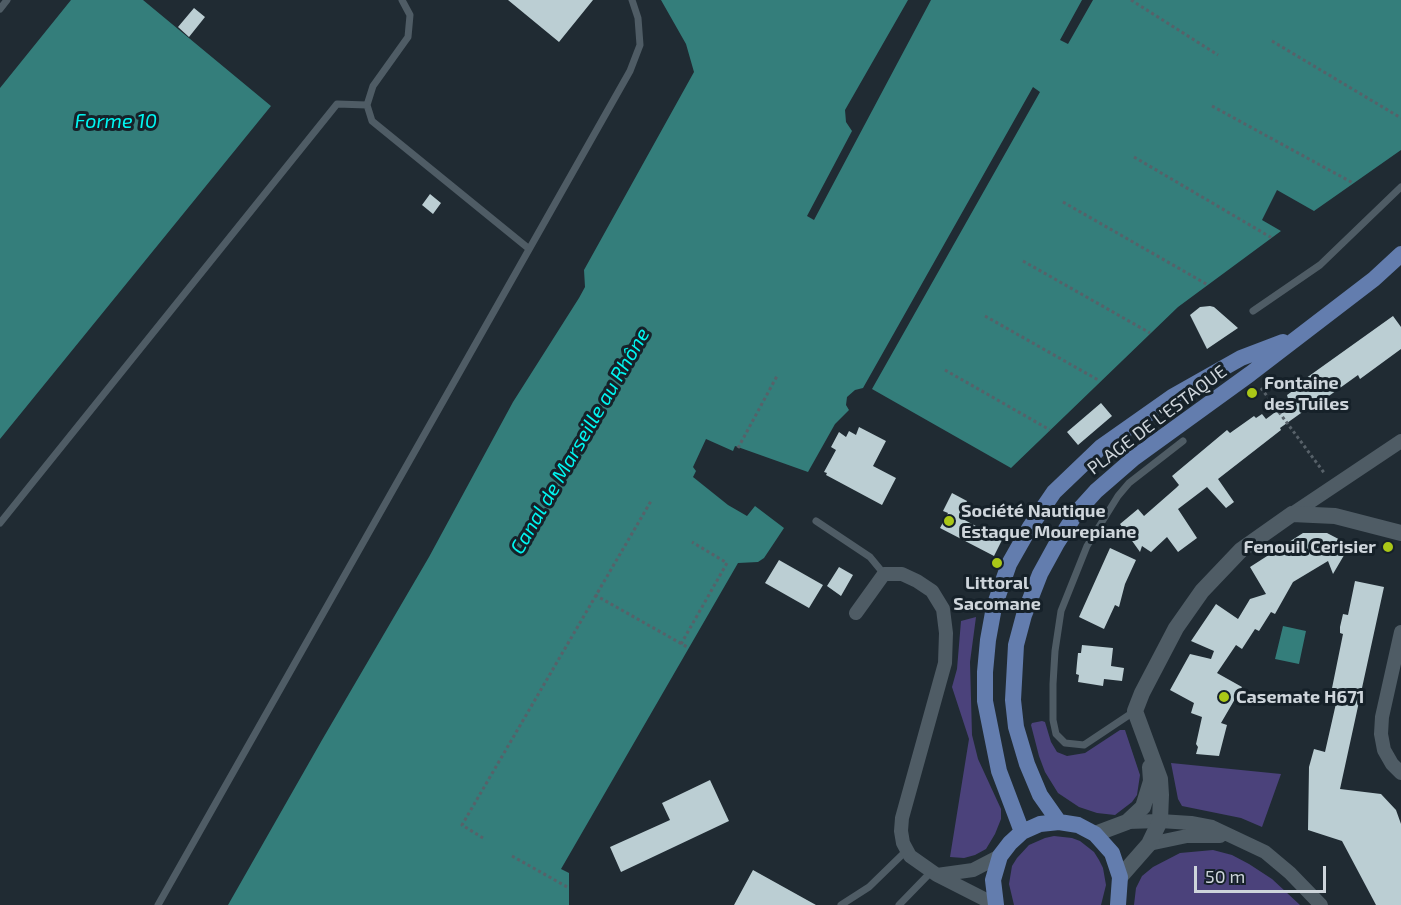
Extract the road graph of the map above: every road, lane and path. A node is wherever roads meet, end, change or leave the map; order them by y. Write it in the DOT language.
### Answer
graph roads {
  1 [pos="7,0"];
  2 [pos="402,0"];
  3 [pos="632,0"];
  4 [pos="1131,0"];
  5 [pos="0,9"];
  6 [pos="1272,41"];
  7 [pos="1218,55"];
  8 [pos="367,105"];
  9 [pos="1212,106"];
  10 [pos="1401,118"];
  11 [pos="1134,157"];
  12 [pos="1353,183"];
  13 [pos="1401,187"];
  14 [pos="1063,202"];
  15 [pos="1272,238"];
  16 [pos="528,248"];
  17 [pos="1401,254"];
  18 [pos="1023,261"];
  19 [pos="1208,285"];
  20 [pos="1253,311"];
  21 [pos="985,316"];
  22 [pos="1150,333"];
  23 [pos="1301,334"];
  24 [pos="945,370"];
  25 [pos="1250,375"];
  26 [pos="777,376"];
  27 [pos="1100,381"];
  28 [pos="1050,430"];
  29 [pos="1183,441"];
  30 [pos="1401,441"];
  31 [pos="738,448"];
  32 [pos="1334,486"];
  33 [pos="651,501"];
  34 [pos="1292,514"];
  35 [pos="816,521"];
  36 [pos="0,523"];
  37 [pos="1401,533"];
  38 [pos="692,542"];
  39 [pos="884,574"];
  40 [pos="596,595"];
  41 [pos="856,613"];
  42 [pos="1401,632"];
  43 [pos="681,644"];
  44 [pos="689,648"];
  45 [pos="1135,711"];
  46 [pos="1148,751"];
  47 [pos="1401,773"];
  48 [pos="1160,821"];
  49 [pos="1059,822"];
  50 [pos="1127,822"];
  51 [pos="1023,832"];
  52 [pos="1095,834"];
  53 [pos="1232,836"];
  54 [pos="483,837"];
  55 [pos="1149,844"];
  56 [pos="906,851"];
  57 [pos="512,856"];
  58 [pos="1000,856"];
  59 [pos="934,873"];
  60 [pos="1120,877"];
  61 [pos="569,888"];
  62 [pos="158,905"];
  63 [pos="841,905"];
  64 [pos="899,905"];
  65 [pos="996,905"];
  66 [pos="1118,905"];
  67 [pos="1321,905"];
  1 -- 5 [label="lane"];
  2 -- 8 [label="lane"];
  3 -- 16 [label="lane"];
  4 -- 7 [label="path"];
  6 -- 10 [label="path"];
  8 -- 16 [label="lane"];
  8 -- 36 [label="lane"];
  9 -- 12 [label="path"];
  11 -- 15 [label="path"];
  13 -- 20 [label="lane"];
  14 -- 19 [label="path"];
  16 -- 62 [label="lane"];
  17 -- 23 [label="main road, PLAGE DE L'ESTAQUE"];
  18 -- 22 [label="path"];
  21 -- 27 [label="path"];
  23 -- 25 [label="main road, PLAGE DE L'ESTAQUE"];
  23 -- 51 [label="main road, PLAGE DE L'ESTAQUE"];
  24 -- 28 [label="path"];
  25 -- 32 [label="path"];
  25 -- 49 [label="main road, PLAGE DE L'ESTAQUE"];
  26 -- 31 [label="path"];
  29 -- 45 [label="lane"];
  30 -- 32 [label="street"];
  32 -- 34 [label="street"];
  33 -- 40 [label="path"];
  34 -- 37 [label="street"];
  34 -- 45 [label="street"];
  35 -- 39 [label="lane"];
  38 -- 43 [label="path"];
  39 -- 41 [label="street"];
  39 -- 56 [label="street"];
  40 -- 43 [label="path"];
  40 -- 54 [label="path"];
  42 -- 47 [label="street"];
  43 -- 44 [label="path"];
  45 -- 46 [label="street"];
  46 -- 48 [label="street"];
  46 -- 50 [label="street"];
  48 -- 50 [label="street"];
  48 -- 53 [label="street"];
  48 -- 55 [label="street"];
  49 -- 51 [label="main road"];
  49 -- 52 [label="main road"];
  50 -- 52 [label="street"];
  51 -- 58 [label="main road"];
  52 -- 60 [label="main road"];
  53 -- 55 [label="street"];
  53 -- 67 [label="street"];
  55 -- 60 [label="street"];
  56 -- 59 [label="street"];
  56 -- 63 [label="lane"];
  57 -- 61 [label="path"];
  58 -- 59 [label="street"];
  58 -- 65 [label="main road"];
  59 -- 64 [label="lane"];
  59 -- 65 [label="street"];
  60 -- 66 [label="main road"];
}
